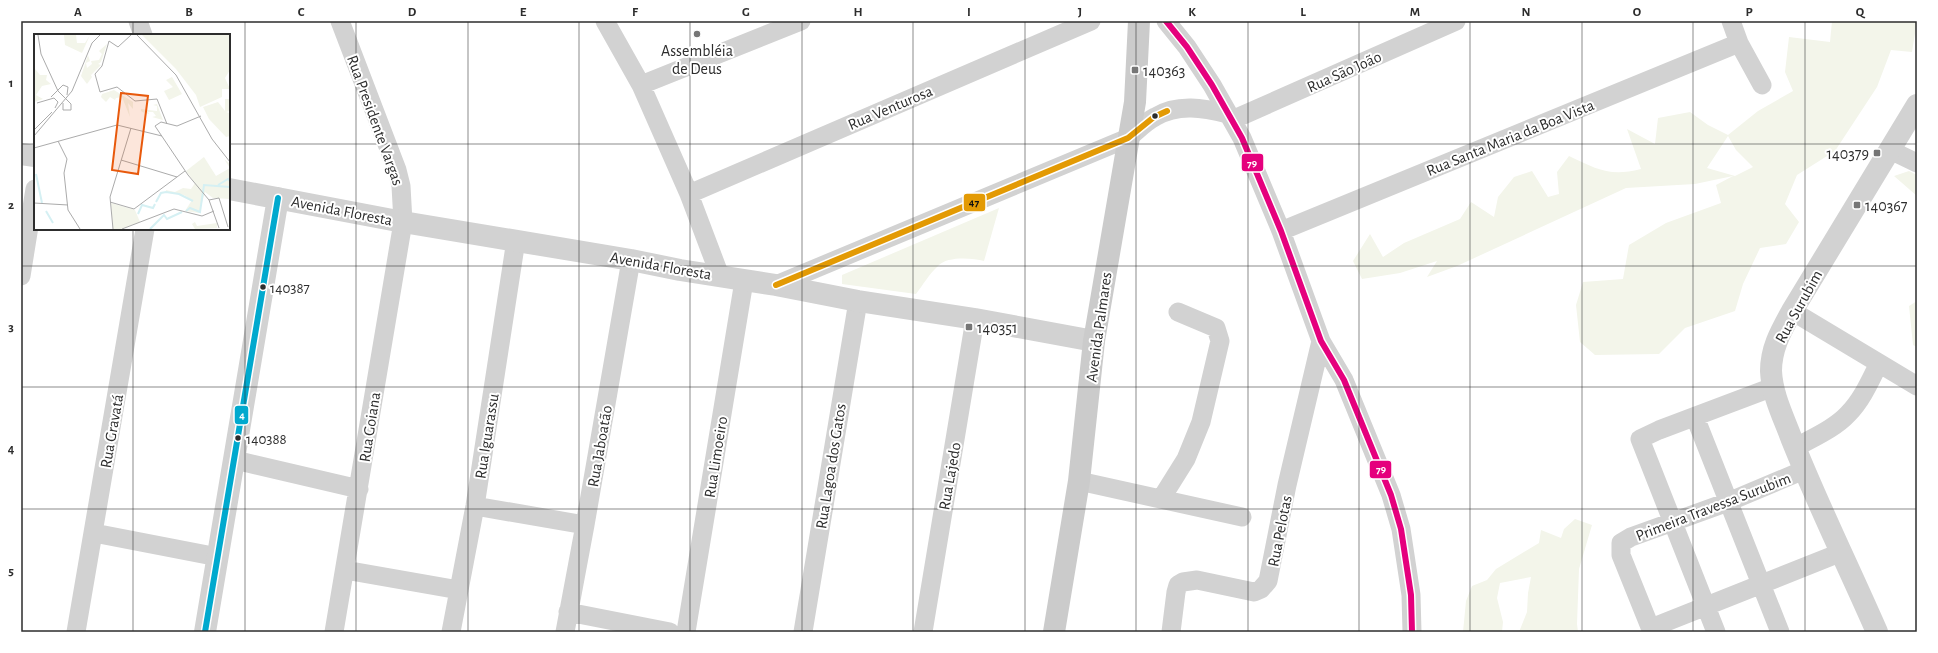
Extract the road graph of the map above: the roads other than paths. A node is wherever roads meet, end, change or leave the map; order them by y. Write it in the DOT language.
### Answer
graph roads {
  1 [pos="138,21"];
  2 [pos="340,21"];
  3 [pos="605,21"];
  4 [pos="801,21"];
  5 [pos="1091,21"];
  6 [pos="1139,21"];
  7 [pos="1166,21"];
  8 [pos="1456,21"];
  9 [pos="1730,21"];
  10 [pos="1430,27"];
  11 [pos="143,34"];
  12 [pos="1739,43"];
  13 [pos="641,85"];
  14 [pos="1762,85"];
  15 [pos="1917,105"];
  16 [pos="1230,117"];
  17 [pos="1128,138"];
  18 [pos="1890,150"];
  19 [pos="21,154"];
  20 [pos="34,156"];
  21 [pos="1917,163"];
  22 [pos="230,189"];
  23 [pos="689,194"];
  24 [pos="34,195"];
  25 [pos="278,198"];
  26 [pos="403,222"];
  27 [pos="145,230"];
  28 [pos="1281,231"];
  29 [pos="516,240"];
  30 [pos="631,260"];
  31 [pos="21,276"];
  32 [pos="720,276"];
  33 [pos="744,281"];
  34 [pos="776,285"];
  35 [pos="858,301"];
  36 [pos="1792,311"];
  37 [pos="1178,312"];
  38 [pos="975,319"];
  39 [pos="1094,341"];
  40 [pos="1321,341"];
  41 [pos="1878,363"];
  42 [pos="1917,386"];
  43 [pos="1773,387"];
  44 [pos="1695,417"];
  45 [pos="1795,448"];
  46 [pos="235,460"];
  47 [pos="1804,470"];
  48 [pos="1079,481"];
  49 [pos="359,489"];
  50 [pos="1161,499"];
  51 [pos="1728,502"];
  52 [pos="475,506"];
  53 [pos="1242,518"];
  54 [pos="1673,523"];
  55 [pos="585,525"];
  56 [pos="94,533"];
  57 [pos="1842,552"];
  58 [pos="218,557"];
  59 [pos="345,570"];
  60 [pos="1761,583"];
  61 [pos="459,590"];
  62 [pos="1706,605"];
  63 [pos="568,612"];
  64 [pos="1651,630"];
  65 [pos="76,632"];
  66 [pos="205,632"];
  67 [pos="334,632"];
  68 [pos="451,632"];
  69 [pos="564,632"];
  70 [pos="670,632"];
  71 [pos="686,632"];
  72 [pos="803,632"];
  73 [pos="923,632"];
  74 [pos="1054,632"];
  75 [pos="1171,632"];
  76 [pos="1412,632"];
  77 [pos="1716,632"];
  78 [pos="1780,632"];
  79 [pos="1877,632"];
  1 -- 11 [label="street"];
  2 -- 26 [label="street, Rua Presidente Vargas"];
  3 -- 13 [label="street"];
  4 -- 13 [label="street"];
  5 -- 23 [label="street, Rua Venturosa"];
  6 -- 17 [label="main road, Avenida Palmares"];
  7 -- 16 [label="street"];
  8 -- 10 [label="street, Rua São João"];
  9 -- 12 [label="street"];
  10 -- 16 [label="street, Rua São João"];
  12 -- 14 [label="street"];
  12 -- 28 [label="street, Rua Santa Maria da Boa Vista"];
  13 -- 23 [label="street"];
  15 -- 18 [label="street, Rua Surubim"];
  16 -- 17 [label="street"];
  16 -- 28 [label="street"];
  17 -- 34 [label="street"];
  17 -- 39 [label="main road, Avenida Palmares"];
  18 -- 21 [label="street"];
  18 -- 36 [label="street, Rua Surubim"];
  19 -- 20 [label="street"];
  22 -- 25 [label="street, Avenida Floresta"];
  23 -- 32 [label="street"];
  24 -- 31 [label="street"];
  25 -- 26 [label="street, Avenida Floresta"];
  25 -- 46 [label="street"];
  26 -- 29 [label="street, Avenida Floresta"];
  26 -- 49 [label="street, Rua Goiana"];
  27 -- 56 [label="street, Rua Gravatá"];
  28 -- 40 [label="street"];
  29 -- 30 [label="street, Avenida Floresta"];
  29 -- 52 [label="street, Rua Iguarassu"];
  30 -- 32 [label="street, Avenida Floresta"];
  30 -- 55 [label="street, Rua Jaboatão"];
  32 -- 33 [label="street, Avenida Floresta"];
  33 -- 34 [label="street, Avenida Floresta"];
  33 -- 71 [label="street, Rua Limoeiro"];
  34 -- 35 [label="street, Avenida Floresta"];
  35 -- 38 [label="street, Avenida Floresta"];
  35 -- 72 [label="street, Rua Lagoa dos Gatos"];
  36 -- 41 [label="street"];
  36 -- 43 [label="street, Rua Surubim"];
  37 -- 50 [label="street"];
  38 -- 39 [label="street, Avenida Floresta"];
  38 -- 73 [label="street, Rua Lajedo"];
  39 -- 48 [label="main road, Avenida Palmares"];
  40 -- 75 [label="street, Rua Pelotas"];
  40 -- 76 [label="street"];
  41 -- 42 [label="street"];
  41 -- 45 [label="street"];
  43 -- 44 [label="street"];
  43 -- 45 [label="street, Rua Surubim"];
  44 -- 51 [label="street"];
  44 -- 54 [label="street"];
  45 -- 47 [label="street, Rua Surubim"];
  46 -- 49 [label="street"];
  46 -- 58 [label="street"];
  47 -- 51 [label="street, Primeira Travessa Surubim"];
  47 -- 57 [label="street, Rua Surubim"];
  48 -- 50 [label="street"];
  48 -- 74 [label="main road, Avenida Palmares"];
  49 -- 59 [label="street, Rua Goiana"];
  50 -- 53 [label="street"];
  51 -- 54 [label="street, Primeira Travessa Surubim"];
  51 -- 60 [label="street"];
  52 -- 55 [label="street"];
  52 -- 61 [label="street, Rua Iguarassu"];
  54 -- 62 [label="street"];
  54 -- 64 [label="street, Primeira Travessa Surubim"];
  55 -- 63 [label="street, Rua Jaboatão"];
  56 -- 58 [label="street"];
  56 -- 65 [label="street, Rua Gravatá"];
  57 -- 60 [label="street"];
  57 -- 79 [label="street, Rua Surubim"];
  58 -- 66 [label="street"];
  59 -- 61 [label="street"];
  59 -- 67 [label="street, Rua Goiana"];
  60 -- 62 [label="street"];
  60 -- 78 [label="street"];
  61 -- 68 [label="street, Rua Iguarassu"];
  62 -- 64 [label="street"];
  62 -- 77 [label="street"];
  63 -- 69 [label="street, Rua Jaboatão"];
  63 -- 70 [label="street"];
}
